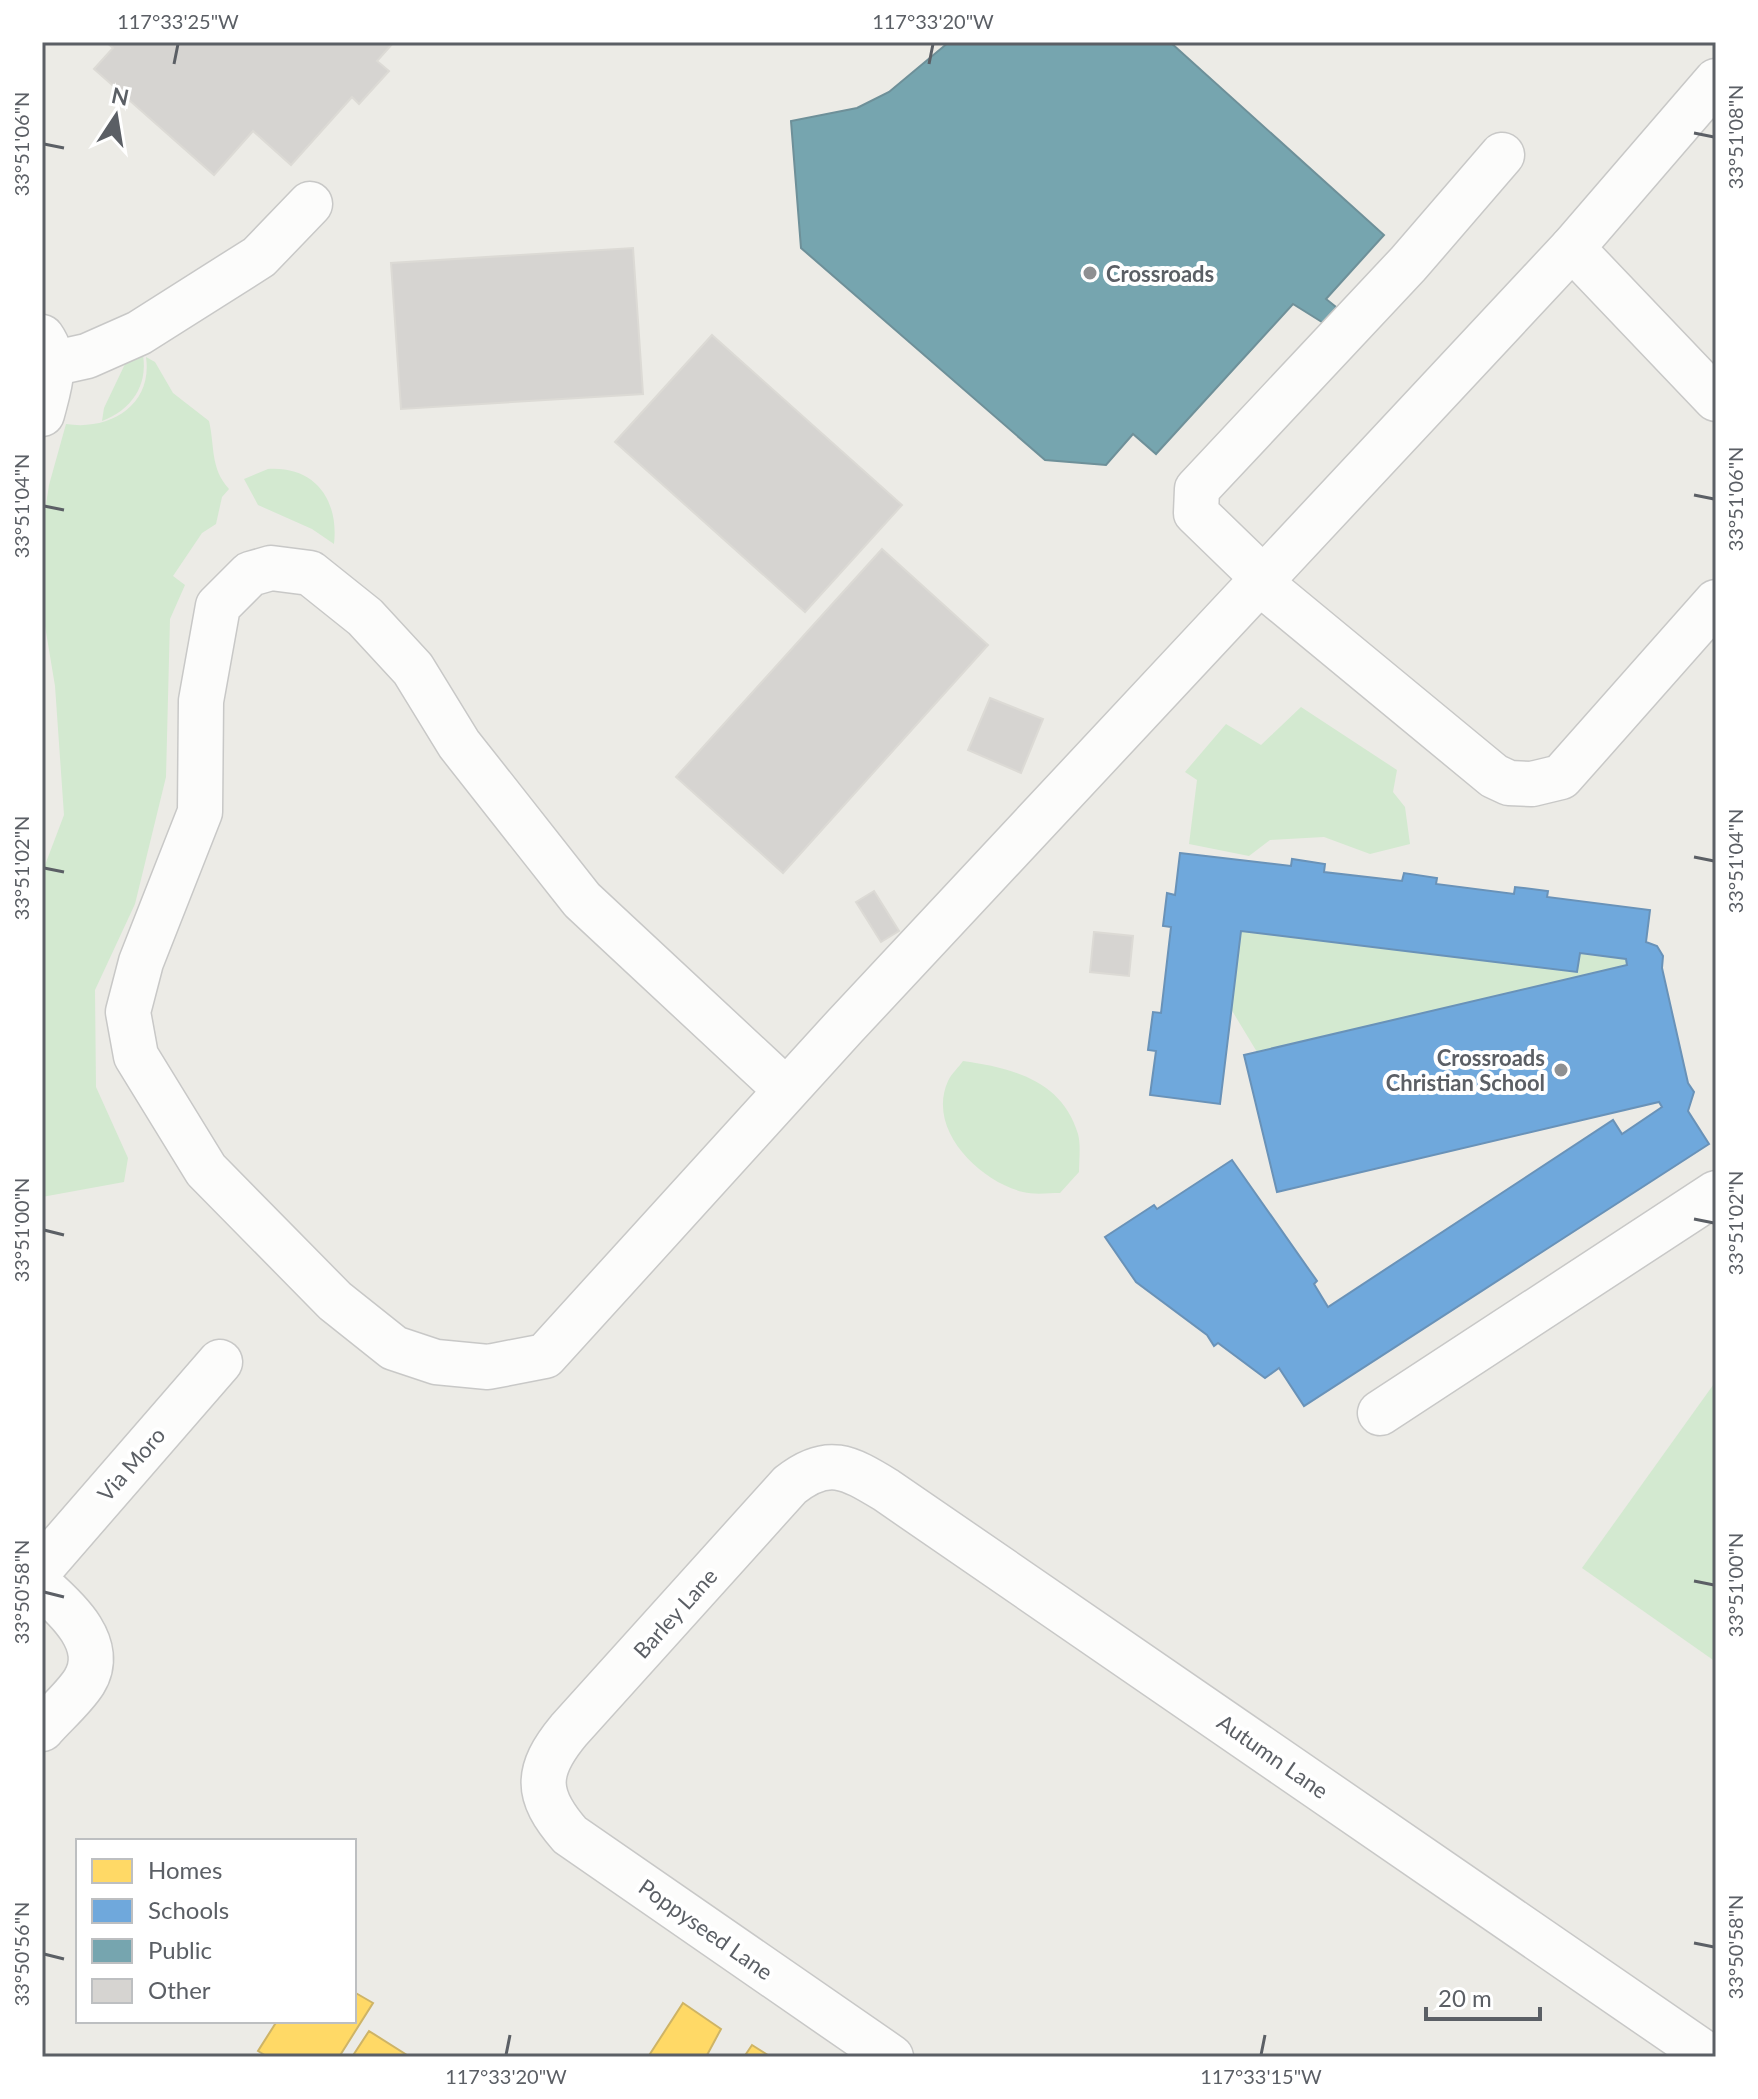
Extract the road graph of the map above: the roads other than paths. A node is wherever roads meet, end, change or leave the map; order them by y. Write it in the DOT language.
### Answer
graph roads {
  1 [pos="1716,81"];
  2 [pos="1502,155"];
  3 [pos="310,204"];
  4 [pos="1572,248"];
  5 [pos="47,350"];
  6 [pos="1716,399"];
  7 [pos="42,414"];
  8 [pos="1261,580"];
  9 [pos="1716,602"];
  10 [pos="786,1090"];
  11 [pos="1716,1193"];
  12 [pos="220,1362"];
  13 [pos="1380,1413"];
  14 [pos="830,1465"];
  15 [pos="42,1567"];
  16 [pos="42,1587"];
  17 [pos="42,1729"];
  18 [pos="541,1783"];
  19 [pos="891,2057"];
  20 [pos="1710,2057"];
  1 -- 4 [label="street"];
  2 -- 8 [label="street"];
  3 -- 5 [label="street"];
  4 -- 6 [label="street"];
  4 -- 8 [label="street"];
  5 -- 7 [label="street"];
  8 -- 9 [label="street"];
  8 -- 10 [label="street"];
  10 -- 10 [label="street"];
  11 -- 13 [label="street"];
  12 -- 15 [label="street, Via Moro"];
  14 -- 18 [label="street, Barley Lane"];
  14 -- 20 [label="street, Autumn Lane"];
  16 -- 17 [label="street"];
  18 -- 19 [label="street, Poppyseed Lane"];
}
